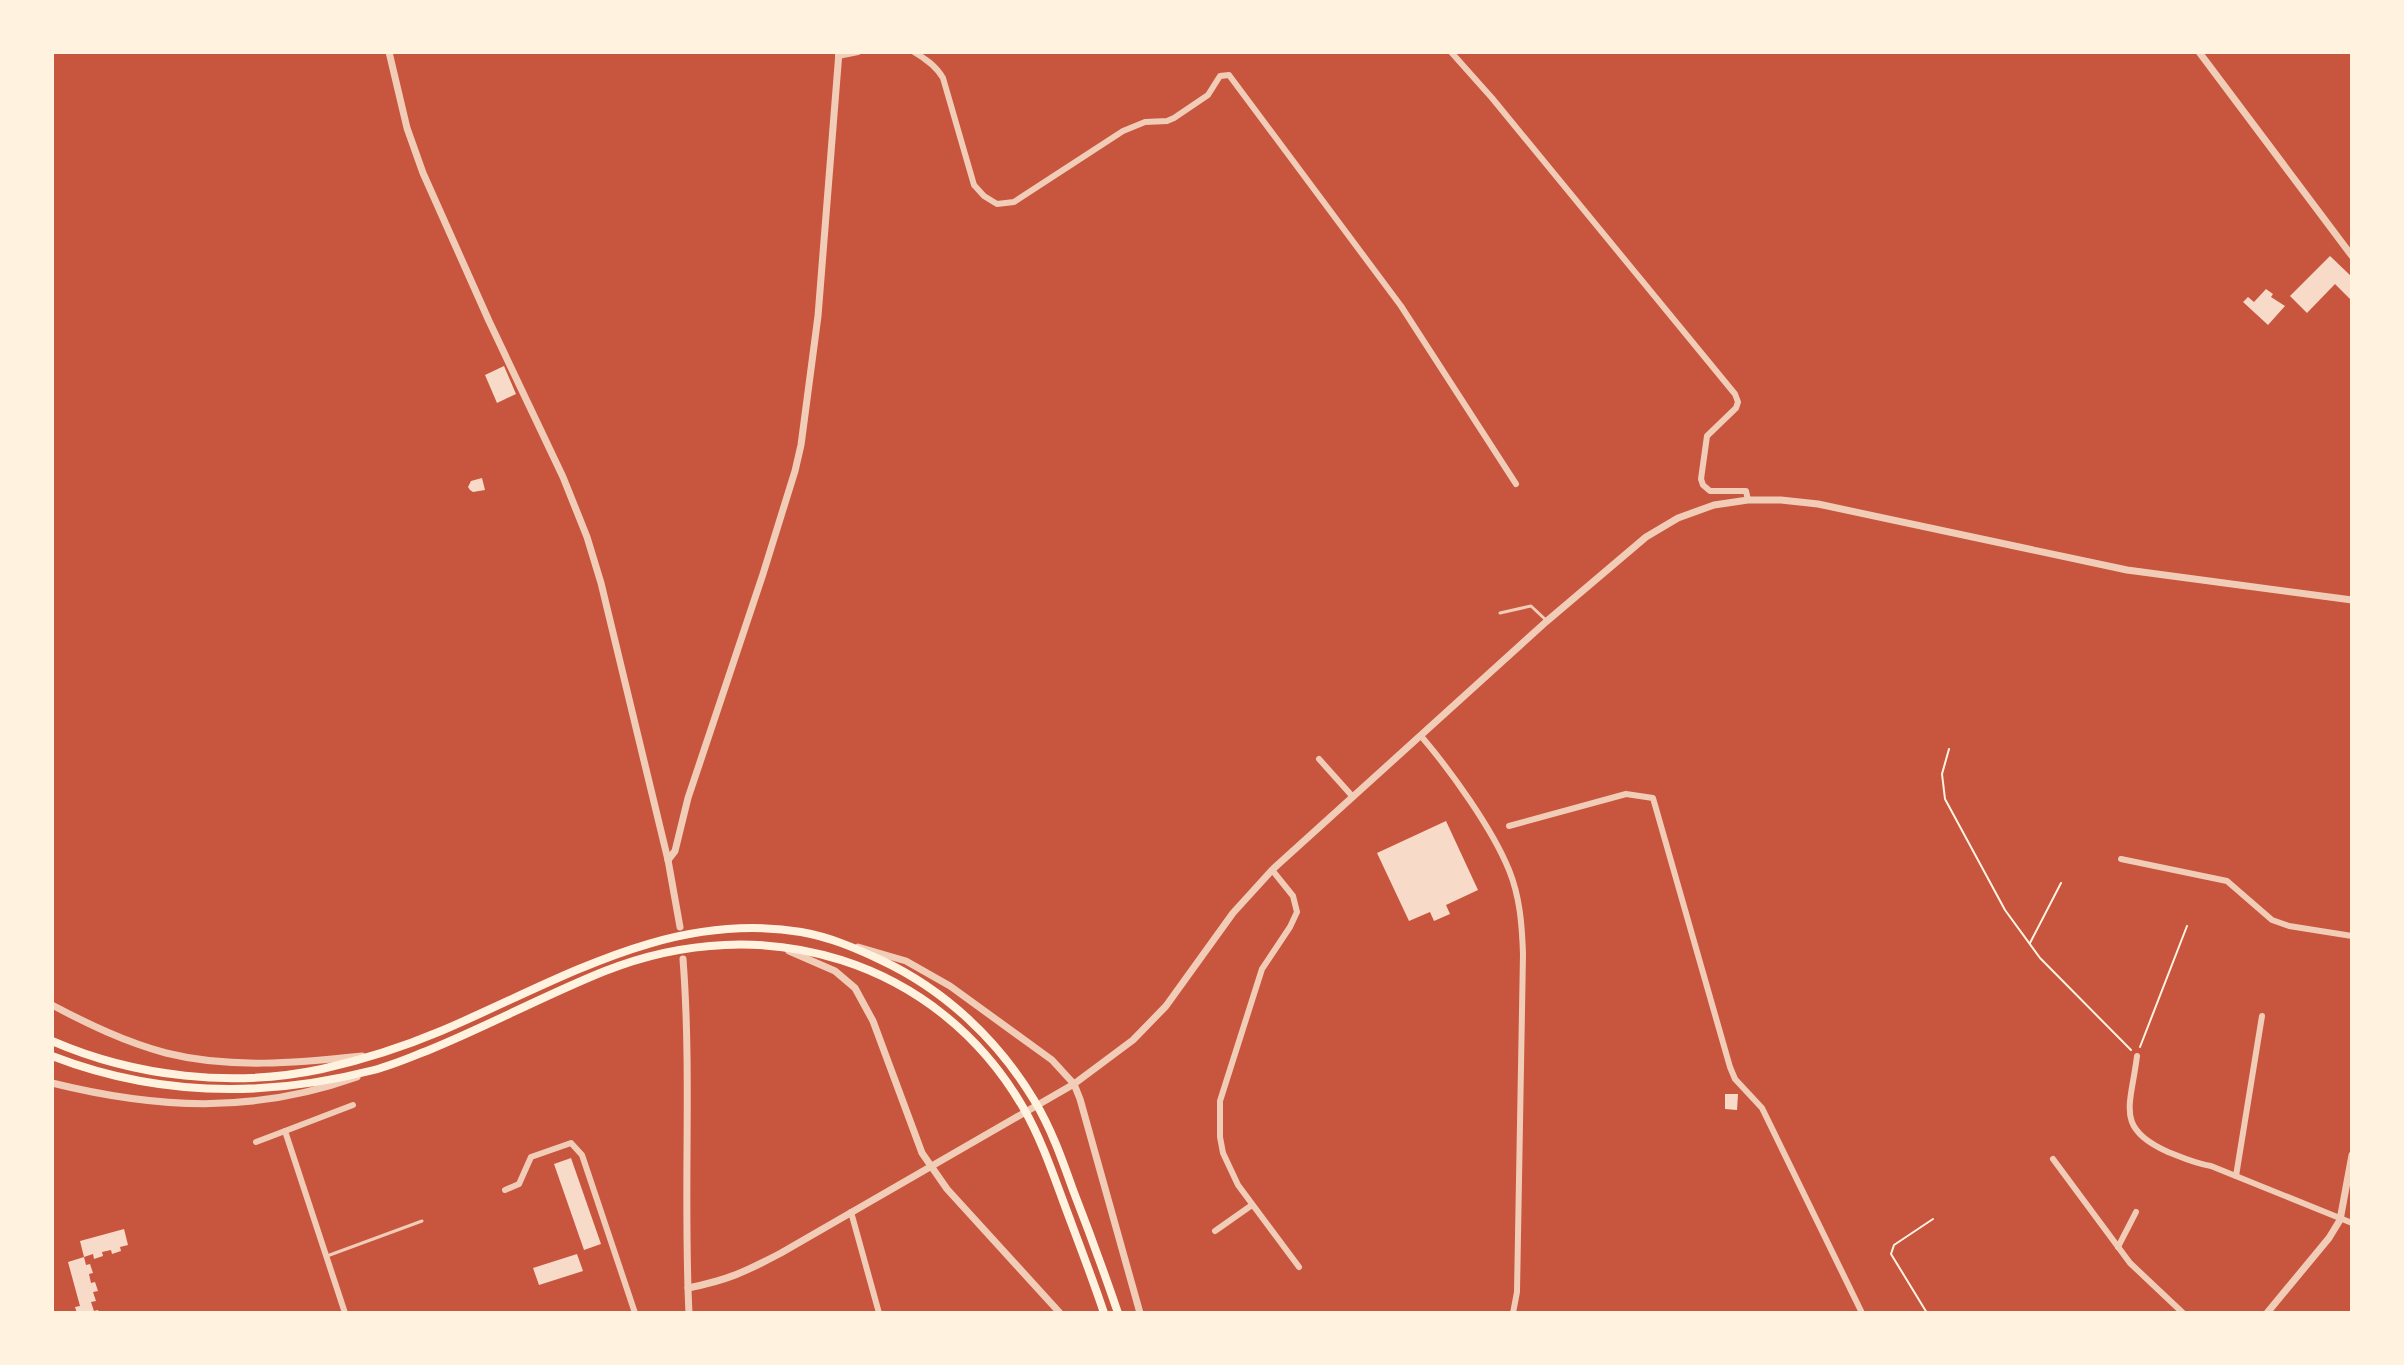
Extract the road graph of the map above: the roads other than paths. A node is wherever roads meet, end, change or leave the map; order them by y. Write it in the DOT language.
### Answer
graph roads {
  1 [pos="389,52"];
  2 [pos="858,52"];
  3 [pos="914,52"];
  4 [pos="1451,52"];
  5 [pos="2199,52"];
  6 [pos="838,54"];
  7 [pos="2352,256"];
  8 [pos="1516,484"];
  9 [pos="1748,500"];
  10 [pos="2352,600"];
  11 [pos="1500,613"];
  12 [pos="1547,621"];
  13 [pos="1421,736"];
  14 [pos="1319,759"];
  15 [pos="1353,797"];
  16 [pos="1509,826"];
  17 [pos="2121,859"];
  18 [pos="668,860"];
  19 [pos="1272,870"];
  20 [pos="680,927"];
  21 [pos="2352,936"];
  22 [pos="768,944"];
  23 [pos="846,944"];
  24 [pos="683,959"];
  25 [pos="52,1005"];
  26 [pos="2262,1016"];
  27 [pos="52,1041"];
  28 [pos="372,1055"];
  29 [pos="52,1056"];
  30 [pos="2137,1056"];
  31 [pos="377,1069"];
  32 [pos="52,1083"];
  33 [pos="1074,1084"];
  34 [pos="353,1105"];
  35 [pos="285,1131"];
  36 [pos="256,1142"];
  37 [pos="2352,1155"];
  38 [pos="2053,1159"];
  39 [pos="930,1167"];
  40 [pos="2236,1176"];
  41 [pos="505,1190"];
  42 [pos="1252,1205"];
  43 [pos="851,1212"];
  44 [pos="2136,1212"];
  45 [pos="2340,1220"];
  46 [pos="422,1221"];
  47 [pos="2352,1223"];
  48 [pos="1215,1231"];
  49 [pos="2118,1247"];
  50 [pos="327,1256"];
  51 [pos="1299,1267"];
  52 [pos="688,1288"];
  53 [pos="345,1313"];
  54 [pos="635,1313"];
  55 [pos="689,1313"];
  56 [pos="879,1313"];
  57 [pos="1060,1313"];
  58 [pos="1104,1313"];
  59 [pos="1118,1313"];
  60 [pos="1140,1313"];
  61 [pos="1513,1313"];
  62 [pos="1862,1313"];
  63 [pos="2183,1313"];
  64 [pos="2267,1313"];
  1 -- 18 [label="street"];
  2 -- 6 [label="street"];
  3 -- 8 [label="street"];
  4 -- 9 [label="street"];
  5 -- 7 [label="street"];
  6 -- 18 [label="street"];
  9 -- 10 [label="street"];
  9 -- 12 [label="street"];
  11 -- 12 [label="lane"];
  12 -- 13 [label="street"];
  13 -- 15 [label="street"];
  13 -- 61 [label="street"];
  14 -- 15 [label="street"];
  15 -- 19 [label="street"];
  16 -- 62 [label="street"];
  17 -- 21 [label="street"];
  18 -- 20 [label="street"];
  19 -- 33 [label="street"];
  19 -- 42 [label="street"];
  22 -- 31 [label="main road"];
  22 -- 39 [label="street"];
  22 -- 58 [label="main road"];
  23 -- 28 [label="main road"];
  23 -- 33 [label="street"];
  23 -- 59 [label="main road"];
  24 -- 52 [label="street"];
  25 -- 28 [label="street"];
  26 -- 40 [label="street"];
  27 -- 28 [label="main road"];
  29 -- 31 [label="main road"];
  30 -- 40 [label="street"];
  31 -- 32 [label="street"];
  33 -- 39 [label="street"];
  33 -- 60 [label="street"];
  34 -- 35 [label="street"];
  35 -- 36 [label="street"];
  35 -- 50 [label="street"];
  37 -- 45 [label="street"];
  38 -- 49 [label="street"];
  39 -- 43 [label="street"];
  39 -- 57 [label="street"];
  40 -- 45 [label="street"];
  41 -- 54 [label="street"];
  42 -- 48 [label="street"];
  42 -- 51 [label="street"];
  43 -- 52 [label="street"];
  43 -- 56 [label="street"];
  44 -- 49 [label="street"];
  45 -- 47 [label="street"];
  45 -- 64 [label="street"];
  46 -- 50 [label="lane"];
  49 -- 63 [label="street"];
  50 -- 53 [label="street"];
  52 -- 55 [label="street"];
}
